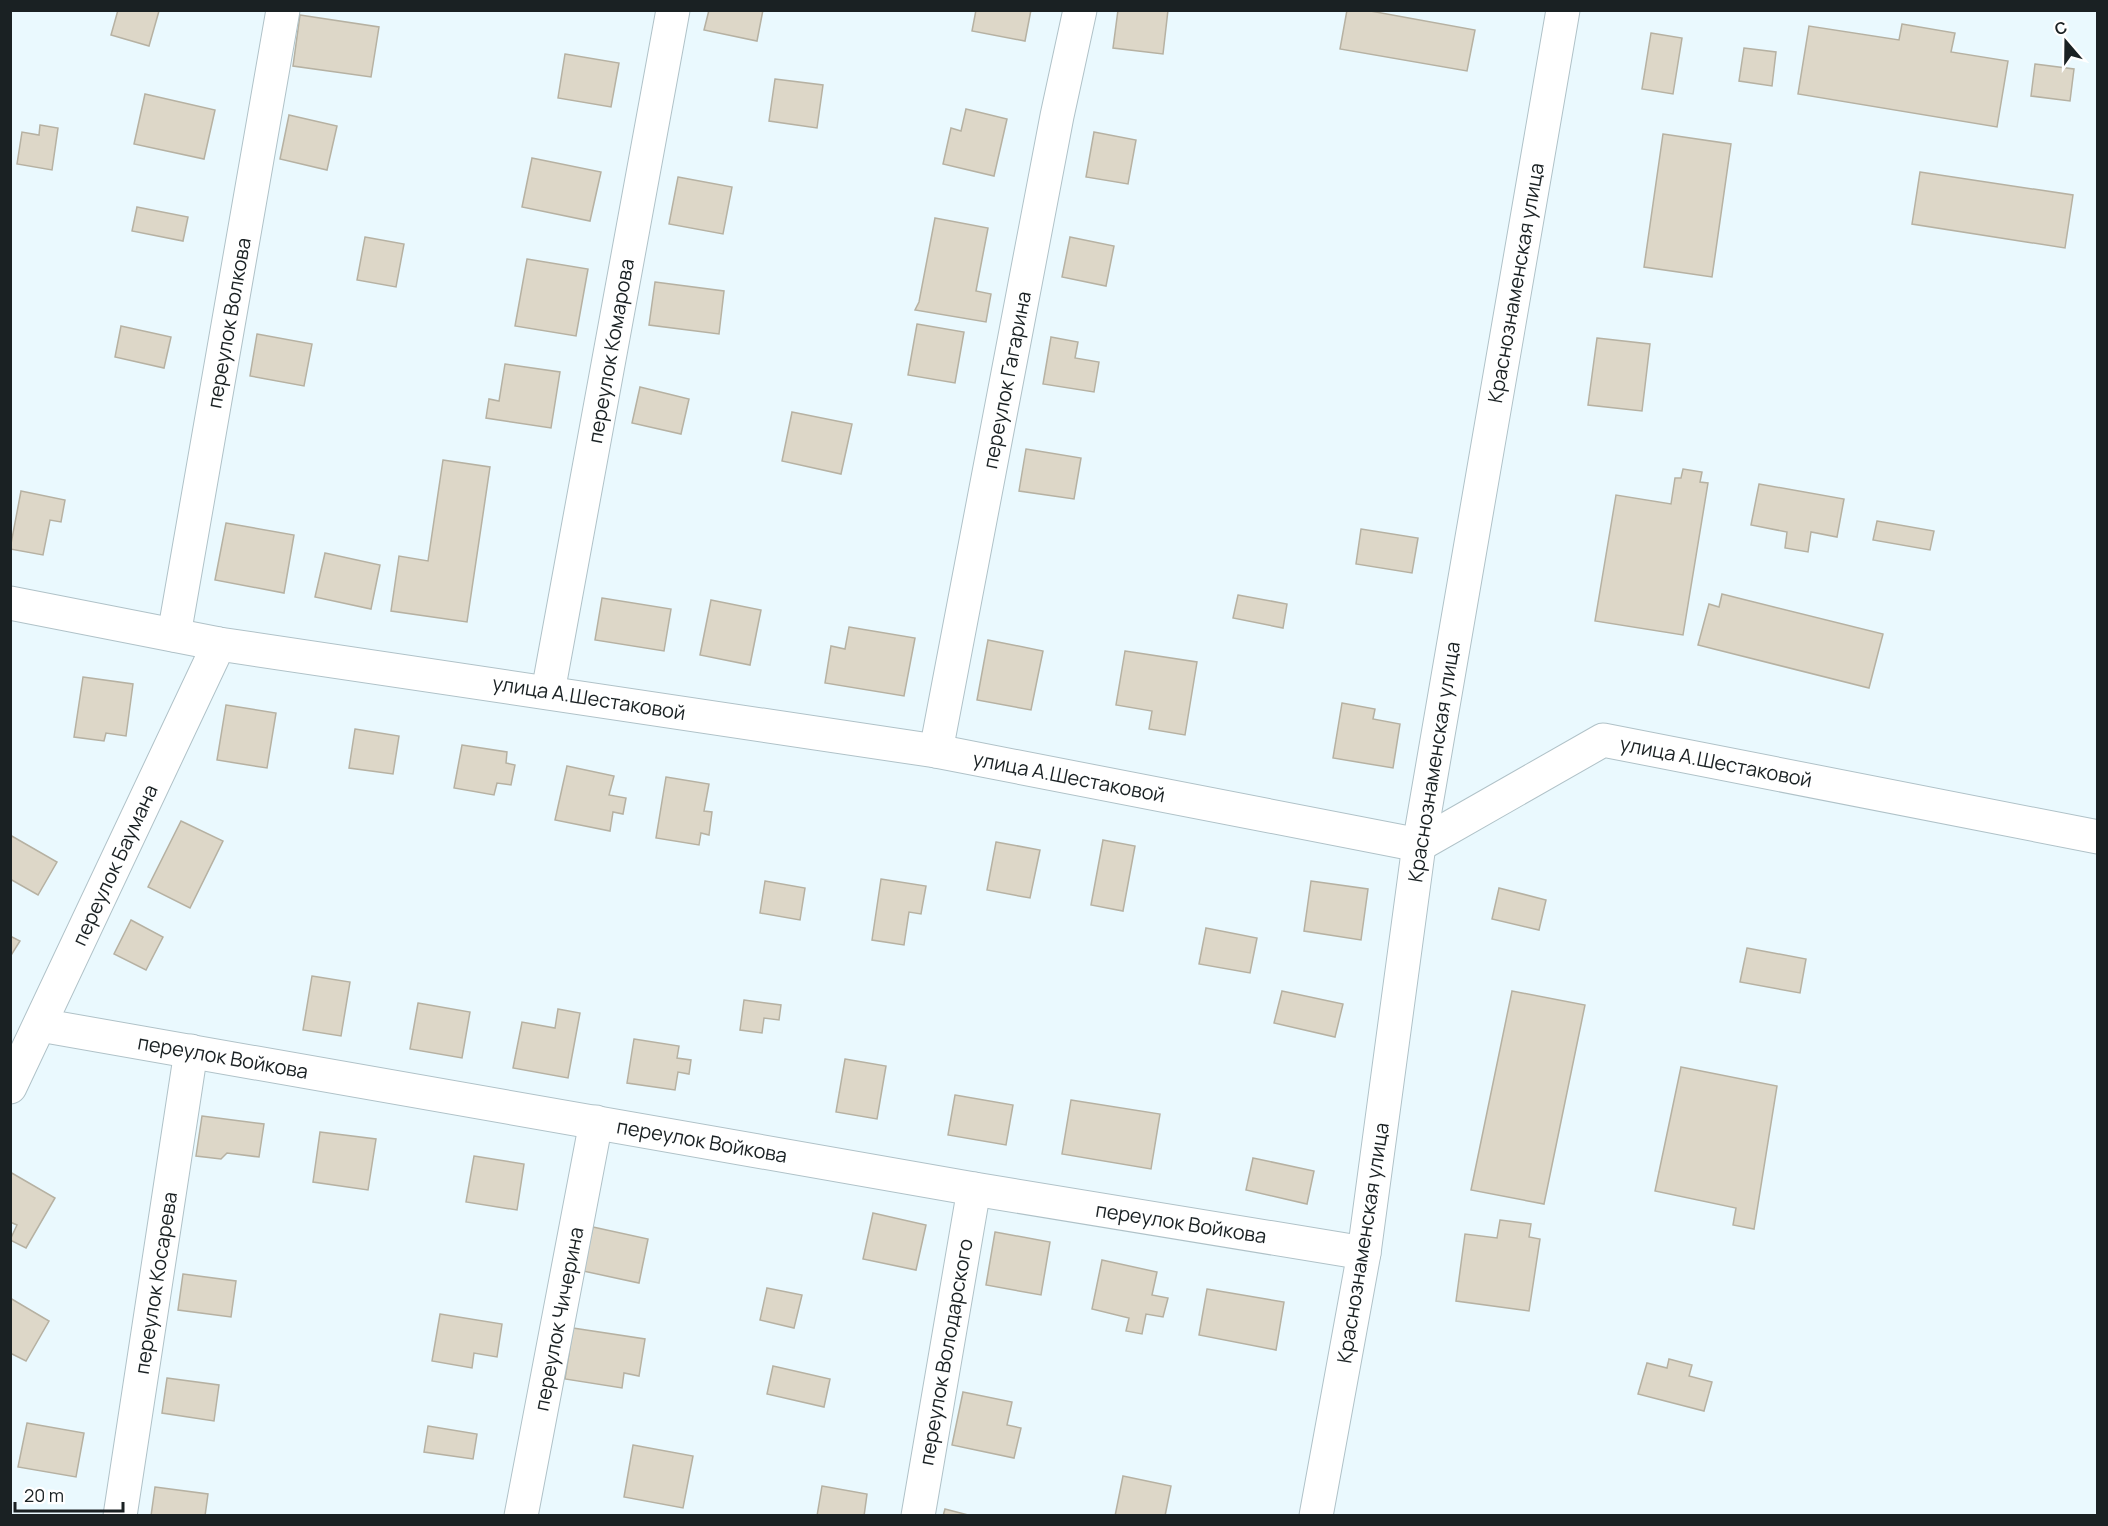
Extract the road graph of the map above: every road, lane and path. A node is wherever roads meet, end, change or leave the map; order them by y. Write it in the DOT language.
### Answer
graph roads {
  1 [pos="283,10"];
  2 [pos="673,10"];
  3 [pos="1080,10"];
  4 [pos="1563,10"];
  5 [pos="10,603"];
  6 [pos="174,635"];
  7 [pos="219,644"];
  8 [pos="548,692"];
  9 [pos="936,751"];
  10 [pos="2097,837"];
  11 [pos="1419,845"];
  12 [pos="40,1025"];
  13 [pos="191,1051"];
  14 [pos="10,1087"];
  15 [pos="596,1122"];
  16 [pos="974,1189"];
  17 [pos="1364,1253"];
  18 [pos="120,1515"];
  19 [pos="522,1515"];
  20 [pos="918,1515"];
  21 [pos="1316,1515"];
  1 -- 6 [label="street, переулок Волкова"];
  2 -- 8 [label="street, переулок Комарова"];
  3 -- 9 [label="street, переулок Гагарина"];
  4 -- 11 [label="street, Краснознаменская улица"];
  5 -- 6 [label="street, улица А.Шестаковой"];
  6 -- 7 [label="street, улица А.Шестаковой"];
  7 -- 8 [label="street, улица А.Шестаковой"];
  7 -- 12 [label="street, переулок Баумана"];
  8 -- 9 [label="street, улица А.Шестаковой"];
  9 -- 11 [label="street, улица А.Шестаковой"];
  10 -- 11 [label="street, улица А.Шестаковой"];
  11 -- 17 [label="street, Краснознаменская улица"];
  12 -- 13 [label="street, переулок Войкова"];
  12 -- 14 [label="street, переулок Баумана"];
  13 -- 15 [label="street, переулок Войкова"];
  13 -- 18 [label="street, переулок Косарева"];
  15 -- 16 [label="street, переулок Войкова"];
  15 -- 19 [label="street, переулок Чичерина"];
  16 -- 17 [label="street, переулок Войкова"];
  16 -- 20 [label="street, переулок Володарского"];
  17 -- 21 [label="street, Краснознаменская улица"];
}
